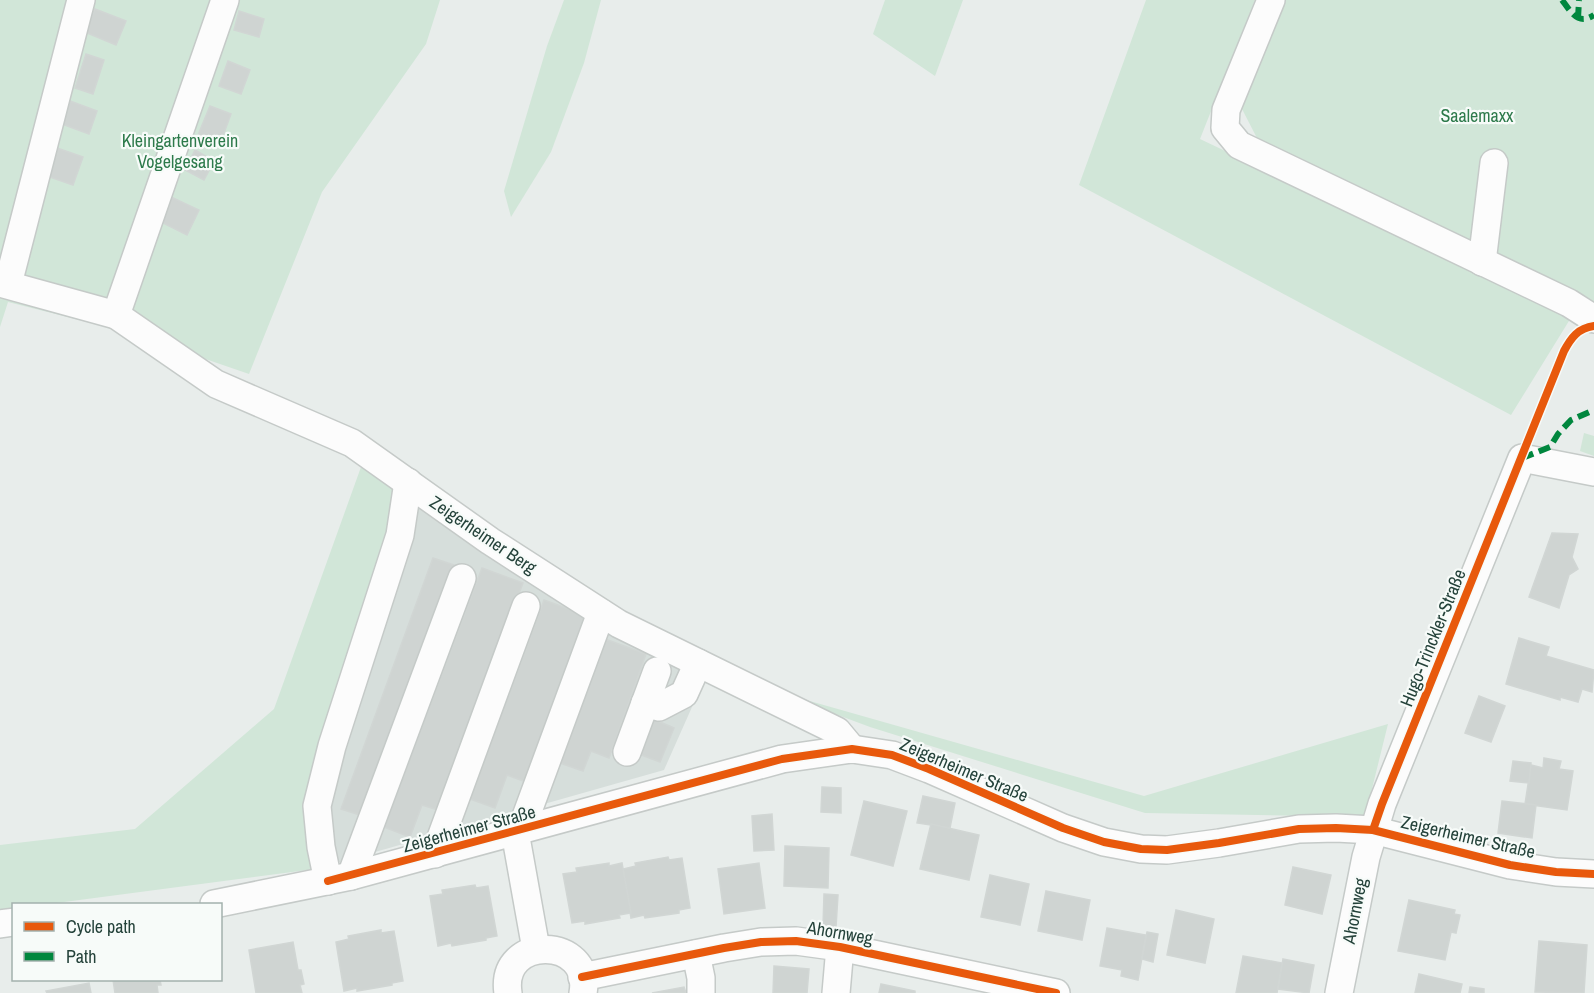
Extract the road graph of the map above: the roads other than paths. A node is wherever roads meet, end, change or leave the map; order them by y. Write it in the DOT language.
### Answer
graph roads {
  1 [pos="81,0"];
  2 [pos="225,0"];
  3 [pos="1271,0"];
  4 [pos="1494,163"];
  5 [pos="1482,262"];
  6 [pos="4,284"];
  7 [pos="116,315"];
  8 [pos="1594,320"];
  9 [pos="1594,472"];
  10 [pos="408,482"];
  11 [pos="462,578"];
  12 [pos="526,606"];
  13 [pos="601,613"];
  14 [pos="698,663"];
  15 [pos="657,671"];
  16 [pos="645,703"];
  17 [pos="852,749"];
  18 [pos="627,752"];
  19 [pos="1373,830"];
  20 [pos="518,831"];
  21 [pos="435,854"];
  22 [pos="1594,874"];
  23 [pos="340,879"];
  24 [pos="219,903"];
  25 [pos="840,947"];
  26 [pos="536,949"];
  27 [pos="696,954"];
  28 [pos="582,985"];
  29 [pos="508,993"];
  30 [pos="701,993"];
  31 [pos="836,993"];
  32 [pos="1056,993"];
  33 [pos="1339,993"];
  1 -- 6 [label="street"];
  2 -- 7 [label="street"];
  3 -- 5 [label="street"];
  4 -- 5 [label="street"];
  5 -- 8 [label="street"];
  6 -- 7 [label="street, Zeigerheimer Berg"];
  7 -- 10 [label="street, Zeigerheimer Berg"];
  9 -- 19 [label="street, Hugo-Trinckler-Straße"];
  10 -- 13 [label="street, Zeigerheimer Berg"];
  10 -- 23 [label="street"];
  11 -- 23 [label="street"];
  12 -- 21 [label="street"];
  13 -- 14 [label="street, Zeigerheimer Berg"];
  13 -- 20 [label="street"];
  14 -- 16 [label="street"];
  14 -- 17 [label="street, Zeigerheimer Berg"];
  15 -- 16 [label="street"];
  16 -- 18 [label="street"];
  17 -- 19 [label="street, Zeigerheimer Straße"];
  17 -- 20 [label="street, Zeigerheimer Straße"];
  19 -- 22 [label="street, Zeigerheimer Straße"];
  19 -- 33 [label="street, Ahornweg"];
  20 -- 21 [label="street, Zeigerheimer Straße"];
  20 -- 26 [label="street, Zeigerheimer Straße"];
  21 -- 23 [label="street, Zeigerheimer Straße"];
  23 -- 24 [label="street, Zeigerheimer Straße"];
  25 -- 27 [label="street, Ahornweg"];
  25 -- 31 [label="street, Ahornweg"];
  25 -- 32 [label="street, Ahornweg"];
  26 -- 28 [label="street"];
  26 -- 29 [label="street"];
  27 -- 28 [label="street, Ahornweg"];
  27 -- 30 [label="street"];
}
